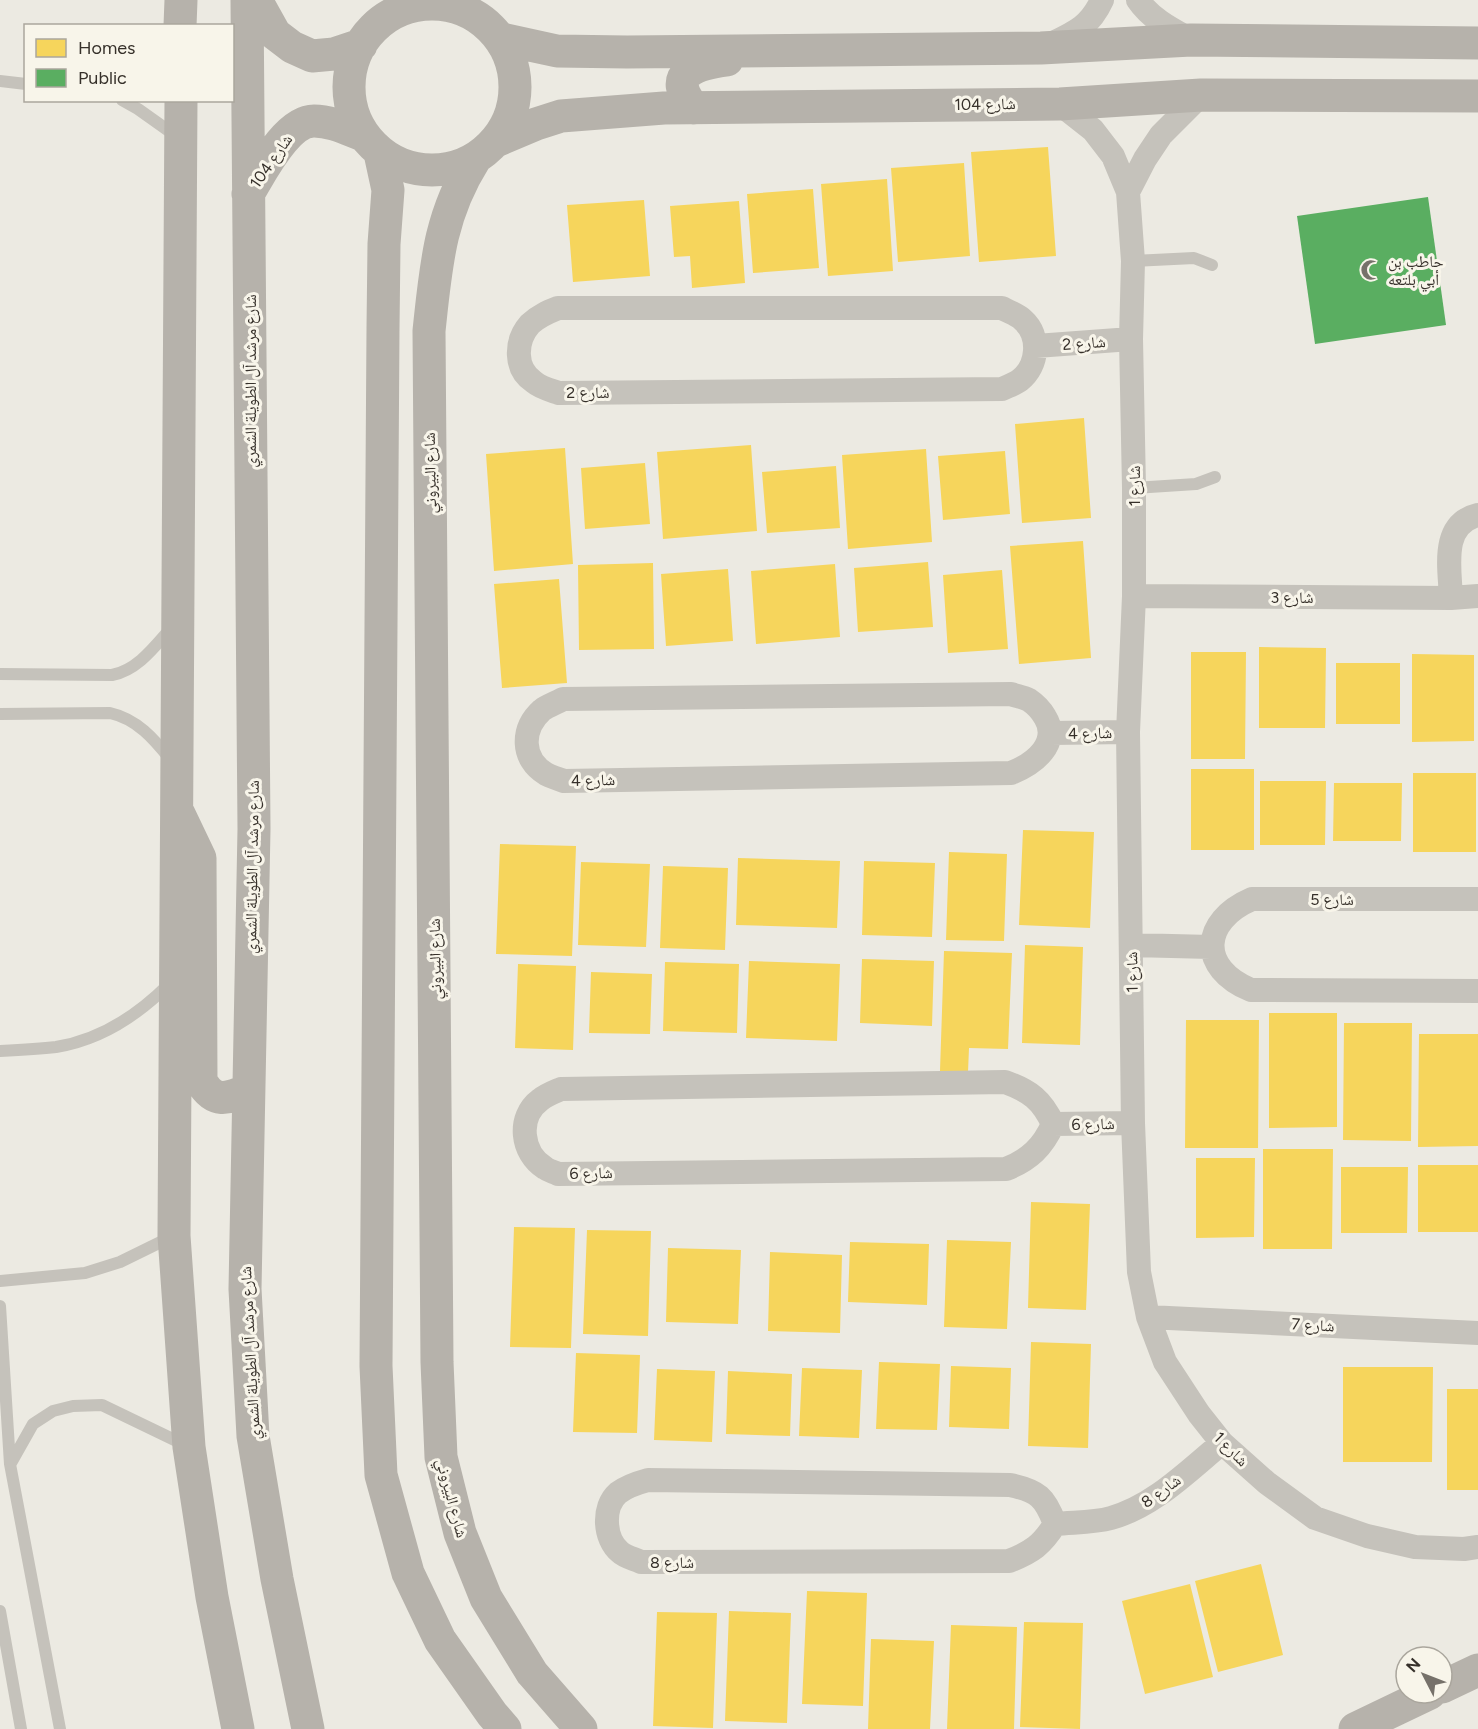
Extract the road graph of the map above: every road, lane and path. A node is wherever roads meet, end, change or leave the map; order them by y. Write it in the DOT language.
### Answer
graph roads {
  1 [pos="180,0"];
  2 [pos="247,0"];
  3 [pos="256,0"];
  4 [pos="1102,0"];
  5 [pos="1138,0"];
  6 [pos="470,7"];
  7 [pos="180,24"];
  8 [pos="370,25"];
  9 [pos="502,39"];
  10 [pos="1191,40"];
  11 [pos="1478,43"];
  12 [pos="1041,48"];
  13 [pos="794,50"];
  14 [pos="0,81"];
  15 [pos="24,84"];
  16 [pos="1201,95"];
  17 [pos="1478,96"];
  18 [pos="125,102"];
  19 [pos="181,102"];
  20 [pos="1060,104"];
  21 [pos="694,108"];
  22 [pos="181,140"];
  23 [pos="371,144"];
  24 [pos="486,150"];
  25 [pos="1128,192"];
  26 [pos="248,194"];
  27 [pos="1133,261"];
  28 [pos="1212,265"];
  29 [pos="1131,339"];
  30 [pos="1036,346"];
  31 [pos="1215,477"];
  32 [pos="1134,488"];
  33 [pos="1478,515"];
  34 [pos="1134,596"];
  35 [pos="1478,596"];
  36 [pos="1451,598"];
  37 [pos="176,621"];
  38 [pos="381,638"];
  39 [pos="432,639"];
  40 [pos="0,674"];
  41 [pos="381,699"];
  42 [pos="432,701"];
  43 [pos="0,714"];
  44 [pos="1128,732"];
  45 [pos="1052,733"];
  46 [pos="176,766"];
  47 [pos="175,807"];
  48 [pos="1478,899"];
  49 [pos="1132,945"];
  50 [pos="1211,947"];
  51 [pos="175,978"];
  52 [pos="1478,991"];
  53 [pos="0,1051"];
  54 [pos="248,1090"];
  55 [pos="1133,1123"];
  56 [pos="1053,1124"];
  57 [pos="174,1236"];
  58 [pos="0,1281"];
  59 [pos="0,1306"];
  60 [pos="1148,1317"];
  61 [pos="1478,1333"];
  62 [pos="1222,1443"];
  63 [pos="189,1447"];
  64 [pos="10,1464"];
  65 [pos="1055,1524"];
  66 [pos="1478,1547"];
  67 [pos="0,1611"];
  68 [pos="1478,1670"];
  69 [pos="1454,1681"];
  70 [pos="1405,1705"];
  71 [pos="21,1729"];
  72 [pos="60,1729"];
  73 [pos="238,1729"];
  74 [pos="308,1729"];
  75 [pos="505,1729"];
  76 [pos="581,1729"];
  77 [pos="1354,1729"];
  1 -- 7 [label="street"];
  2 -- 26 [label="street, شارع مرشد آل الطويلة الشمري"];
  3 -- 8 [label="street"];
  4 -- 12 [label="street"];
  5 -- 10 [label="street"];
  6 -- 8 [label="street"];
  6 -- 9 [label="street"];
  8 -- 23 [label="street"];
  9 -- 13 [label="street"];
  9 -- 24 [label="street"];
  10 -- 11 [label="street"];
  10 -- 12 [label="street"];
  12 -- 13 [label="street"];
  13 -- 21 [label="street"];
  14 -- 15 [label="lane"];
  16 -- 17 [label="street, شارع 104"];
  16 -- 20 [label="street, شارع 104"];
  16 -- 25 [label="street"];
  18 -- 22 [label="lane"];
  19 -- 22 [label="street"];
  20 -- 21 [label="street, شارع 104"];
  20 -- 25 [label="street, شارع 1"];
  21 -- 24 [label="street, شارع 104"];
  22 -- 37 [label="street"];
  23 -- 24 [label="street"];
  23 -- 26 [label="street, شارع 104"];
  23 -- 38 [label="street"];
  24 -- 39 [label="street, شارع البيروني"];
  25 -- 27 [label="street, شارع 1"];
  26 -- 54 [label="street, شارع مرشد آل الطويلة الشمري"];
  27 -- 28 [label="lane"];
  27 -- 29 [label="street, شارع 1"];
  29 -- 30 [label="street, شارع 2"];
  29 -- 32 [label="street, شارع 1"];
  30 -- 30 [label="street, شارع 2"];
  31 -- 32 [label="lane"];
  32 -- 34 [label="street, شارع 1"];
  33 -- 36 [label="street"];
  34 -- 36 [label="street, شارع 3"];
  34 -- 44 [label="street, شارع 1"];
  35 -- 36 [label="street, شارع 3"];
  37 -- 40 [label="lane"];
  37 -- 46 [label="street"];
  38 -- 39 [label="street"];
  38 -- 41 [label="street"];
  39 -- 42 [label="street, شارع البيروني"];
  41 -- 42 [label="street"];
  41 -- 75 [label="street"];
  42 -- 76 [label="street, شارع البيروني"];
  43 -- 46 [label="lane"];
  44 -- 45 [label="street, شارع 4"];
  44 -- 49 [label="street, شارع 1"];
  45 -- 45 [label="street, شارع 4"];
  46 -- 47 [label="street"];
  47 -- 51 [label="street"];
  47 -- 54 [label="street"];
  48 -- 50 [label="street, شارع 5"];
  49 -- 50 [label="street"];
  49 -- 55 [label="street, شارع 1"];
  50 -- 52 [label="street"];
  51 -- 53 [label="lane"];
  51 -- 57 [label="street"];
  54 -- 74 [label="street, شارع مرشد آل الطويلة الشمري"];
  55 -- 56 [label="street, شارع 6"];
  55 -- 60 [label="street, شارع 1"];
  56 -- 56 [label="street, شارع 6"];
  57 -- 58 [label="lane"];
  57 -- 63 [label="street"];
  59 -- 64 [label="lane"];
  60 -- 61 [label="street, شارع 7"];
  60 -- 62 [label="street, شارع 1"];
  62 -- 65 [label="street, شارع 8"];
  62 -- 66 [label="street, شارع 1"];
  63 -- 64 [label="lane"];
  63 -- 73 [label="street"];
  64 -- 72 [label="lane"];
  65 -- 65 [label="street, شارع 8"];
  67 -- 71 [label="lane"];
  68 -- 69 [label="street"];
  70 -- 77 [label="street"];
}
